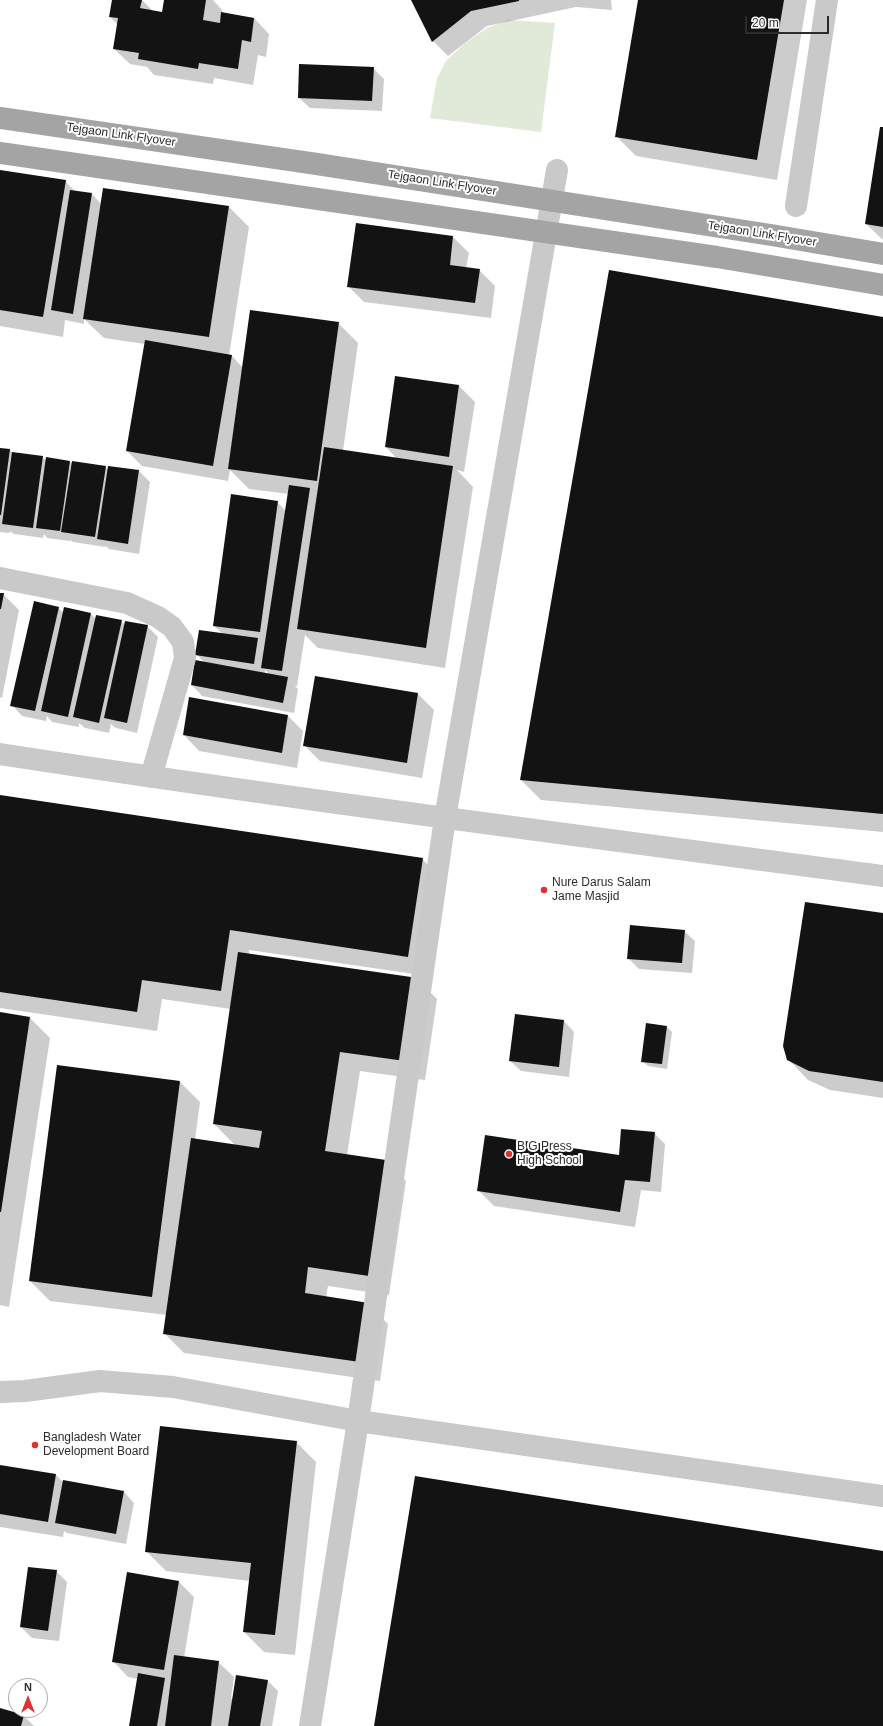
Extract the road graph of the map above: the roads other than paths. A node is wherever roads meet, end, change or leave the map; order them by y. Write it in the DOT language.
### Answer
graph roads {
  1 [pos="827,0"];
  2 [pos="0,118"];
  3 [pos="0,153"];
  4 [pos="557,170"];
  5 [pos="796,206"];
  6 [pos="883,254"];
  7 [pos="883,285"];
  8 [pos="0,578"];
  9 [pos="0,754"];
  10 [pos="151,777"];
  11 [pos="445,818"];
  12 [pos="883,876"];
  13 [pos="0,1392"];
  14 [pos="358,1421"];
  15 [pos="883,1496"];
  16 [pos="310,1726"];
  1 -- 5 [label="street"];
  2 -- 6 [label="main road, Tejgaon Link Flyover, bridge"];
  3 -- 7 [label="main road, bridge"];
  4 -- 11 [label="street"];
  8 -- 10 [label="street"];
  9 -- 10 [label="street"];
  10 -- 11 [label="street"];
  11 -- 12 [label="street"];
  11 -- 14 [label="street"];
  13 -- 14 [label="street"];
  14 -- 15 [label="street"];
  14 -- 16 [label="street"];
}
